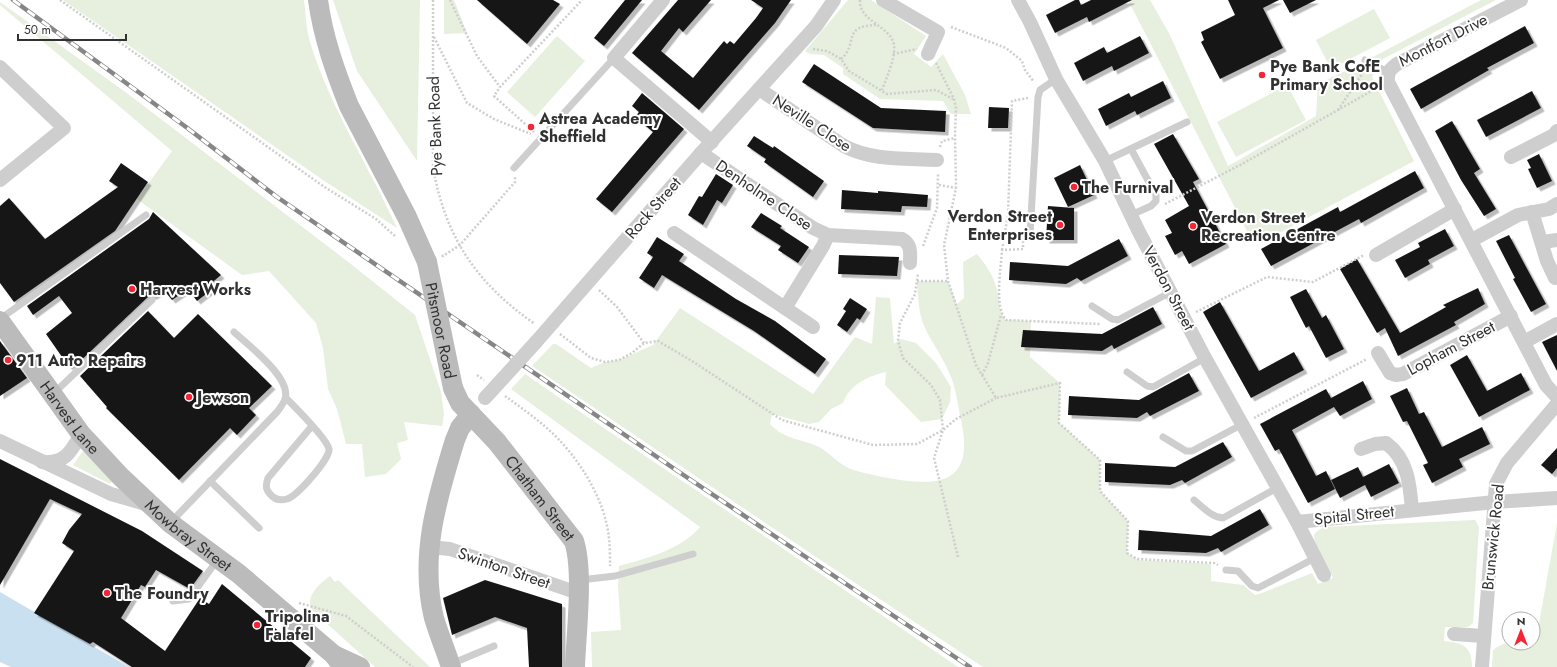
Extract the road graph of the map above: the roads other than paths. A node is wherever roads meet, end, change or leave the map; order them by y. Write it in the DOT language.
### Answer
graph roads {
  1 [pos="318,0"];
  2 [pos="834,0"];
  3 [pos="883,0"];
  4 [pos="1018,0"];
  5 [pos="1521,0"];
  6 [pos="662,1"];
  7 [pos="928,54"];
  8 [pos="614,58"];
  9 [pos="1367,62"];
  10 [pos="0,67"];
  11 [pos="1388,77"];
  12 [pos="1056,79"];
  13 [pos="759,88"];
  14 [pos="1187,122"];
  15 [pos="1556,135"];
  16 [pos="712,142"];
  17 [pos="1131,149"];
  18 [pos="701,153"];
  19 [pos="1511,157"];
  20 [pos="937,160"];
  21 [pos="1105,161"];
  22 [pos="514,168"];
  23 [pos="0,180"];
  24 [pos="1557,204"];
  25 [pos="1455,210"];
  26 [pos="1532,212"];
  27 [pos="146,215"];
  28 [pos="1131,215"];
  29 [pos="674,233"];
  30 [pos="1030,234"];
  31 [pos="828,235"];
  32 [pos="1472,240"];
  33 [pos="1557,240"];
  34 [pos="1543,242"];
  35 [pos="1376,255"];
  36 [pos="914,267"];
  37 [pos="1555,278"];
  38 [pos="1171,292"];
  39 [pos="152,300"];
  40 [pos="1092,306"];
  41 [pos="785,308"];
  42 [pos="1511,316"];
  43 [pos="0,320"];
  44 [pos="1557,324"];
  45 [pos="813,327"];
  46 [pos="234,332"];
  47 [pos="1524,342"];
  48 [pos="1378,354"];
  49 [pos="1205,358"];
  50 [pos="1127,372"];
  51 [pos="52,395"];
  52 [pos="1557,397"];
  53 [pos="286,398"];
  54 [pos="1557,404"];
  55 [pos="471,414"];
  56 [pos="1241,425"];
  57 [pos="312,426"];
  58 [pos="81,434"];
  59 [pos="1163,437"];
  60 [pos="0,441"];
  61 [pos="1361,449"];
  62 [pos="42,462"];
  63 [pos="210,481"];
  64 [pos="1278,488"];
  65 [pos="1557,498"];
  66 [pos="1194,500"];
  67 [pos="1495,502"];
  68 [pos="149,505"];
  69 [pos="1412,510"];
  70 [pos="1297,522"];
  71 [pos="170,523"];
  72 [pos="259,528"];
  73 [pos="428,547"];
  74 [pos="693,554"];
  75 [pos="1315,558"];
  76 [pos="218,559"];
  77 [pos="1226,570"];
  78 [pos="1324,575"];
  79 [pos="578,586"];
  80 [pos="172,601"];
  81 [pos="1454,634"];
  82 [pos="1483,636"];
  83 [pos="494,646"];
  84 [pos="338,661"];
  85 [pos="451,666"];
  86 [pos="360,667"];
  87 [pos="575,667"];
  88 [pos="1482,667"];
  1 -- 55 [label="street, Pitsmoor Road, bridge"];
  2 -- 13 [label="street, Rock Street"];
  3 -- 7 [label="street"];
  4 -- 12 [label="street, Verdon Street"];
  5 -- 11 [label="street, Montfort Drive"];
  6 -- 8 [label="street"];
  8 -- 16 [label="street"];
  8 -- 22 [label="lane"];
  9 -- 11 [label="lane"];
  10 -- 23 [label="street"];
  11 -- 25 [label="street, Lopham Street"];
  12 -- 21 [label="street, Verdon Street"];
  12 -- 30 [label="lane"];
  13 -- 16 [label="street, Rock Street"];
  13 -- 20 [label="street, Neville Close"];
  14 -- 17 [label="lane"];
  15 -- 19 [label="street"];
  16 -- 18 [label="street, Rock Street"];
  17 -- 21 [label="lane"];
  17 -- 28 [label="lane"];
  18 -- 31 [label="street, Denholme Close"];
  18 -- 55 [label="street, Rock Street, bridge"];
  21 -- 28 [label="street, Verdon Street"];
  24 -- 26 [label="street"];
  25 -- 32 [label="street, Lopham Street"];
  25 -- 35 [label="street"];
  26 -- 32 [label="street"];
  26 -- 34 [label="street"];
  27 -- 43 [label="lane"];
  28 -- 38 [label="street, Verdon Street"];
  29 -- 41 [label="street"];
  31 -- 36 [label="street, Denholme Close"];
  31 -- 41 [label="street, Denholme Close"];
  32 -- 42 [label="street, Lopham Street"];
  33 -- 34 [label="street"];
  34 -- 37 [label="street"];
  38 -- 40 [label="lane"];
  38 -- 49 [label="street, Verdon Street"];
  39 -- 51 [label="lane"];
  41 -- 45 [label="street"];
  42 -- 47 [label="street, Lopham Street"];
  42 -- 48 [label="street, Lopham Street"];
  43 -- 51 [label="street, Harvest Lane"];
  44 -- 47 [label="street"];
  46 -- 53 [label="lane"];
  47 -- 52 [label="street, Lopham Street"];
  49 -- 50 [label="lane"];
  49 -- 56 [label="street, Verdon Street"];
  51 -- 58 [label="street, Harvest Lane"];
  53 -- 57 [label="lane"];
  53 -- 63 [label="lane"];
  54 -- 67 [label="street, Brunswick Road"];
  55 -- 73 [label="street"];
  55 -- 79 [label="street, Chatham Street"];
  56 -- 59 [label="lane"];
  56 -- 64 [label="street, Verdon Street"];
  57 -- 57 [label="lane"];
  58 -- 62 [label="street"];
  58 -- 68 [label="street, Harvest Lane"];
  60 -- 62 [label="street, Mowbray Street"];
  61 -- 69 [label="street, Spital Street"];
  62 -- 68 [label="street, Mowbray Street"];
  63 -- 71 [label="lane"];
  63 -- 72 [label="lane"];
  64 -- 66 [label="lane"];
  64 -- 70 [label="street, Verdon Street"];
  65 -- 67 [label="street, Spital Street"];
  67 -- 69 [label="street, Spital Street"];
  67 -- 82 [label="street, Brunswick Road"];
  68 -- 71 [label="street, Mowbray Street"];
  69 -- 70 [label="street, Spital Street"];
  70 -- 75 [label="street, Verdon Street"];
  71 -- 76 [label="street, Mowbray Street"];
  73 -- 79 [label="street, Swinton Street"];
  73 -- 85 [label="street"];
  74 -- 79 [label="lane"];
  75 -- 77 [label="lane"];
  75 -- 78 [label="street, Verdon Street"];
  76 -- 80 [label="lane"];
  76 -- 84 [label="street, Mowbray Street"];
  79 -- 87 [label="street, Chatham Street"];
  81 -- 82 [label="street"];
  82 -- 88 [label="street, Brunswick Road"];
  83 -- 85 [label="lane"];
  84 -- 86 [label="street, Mowbray Street"];
}
